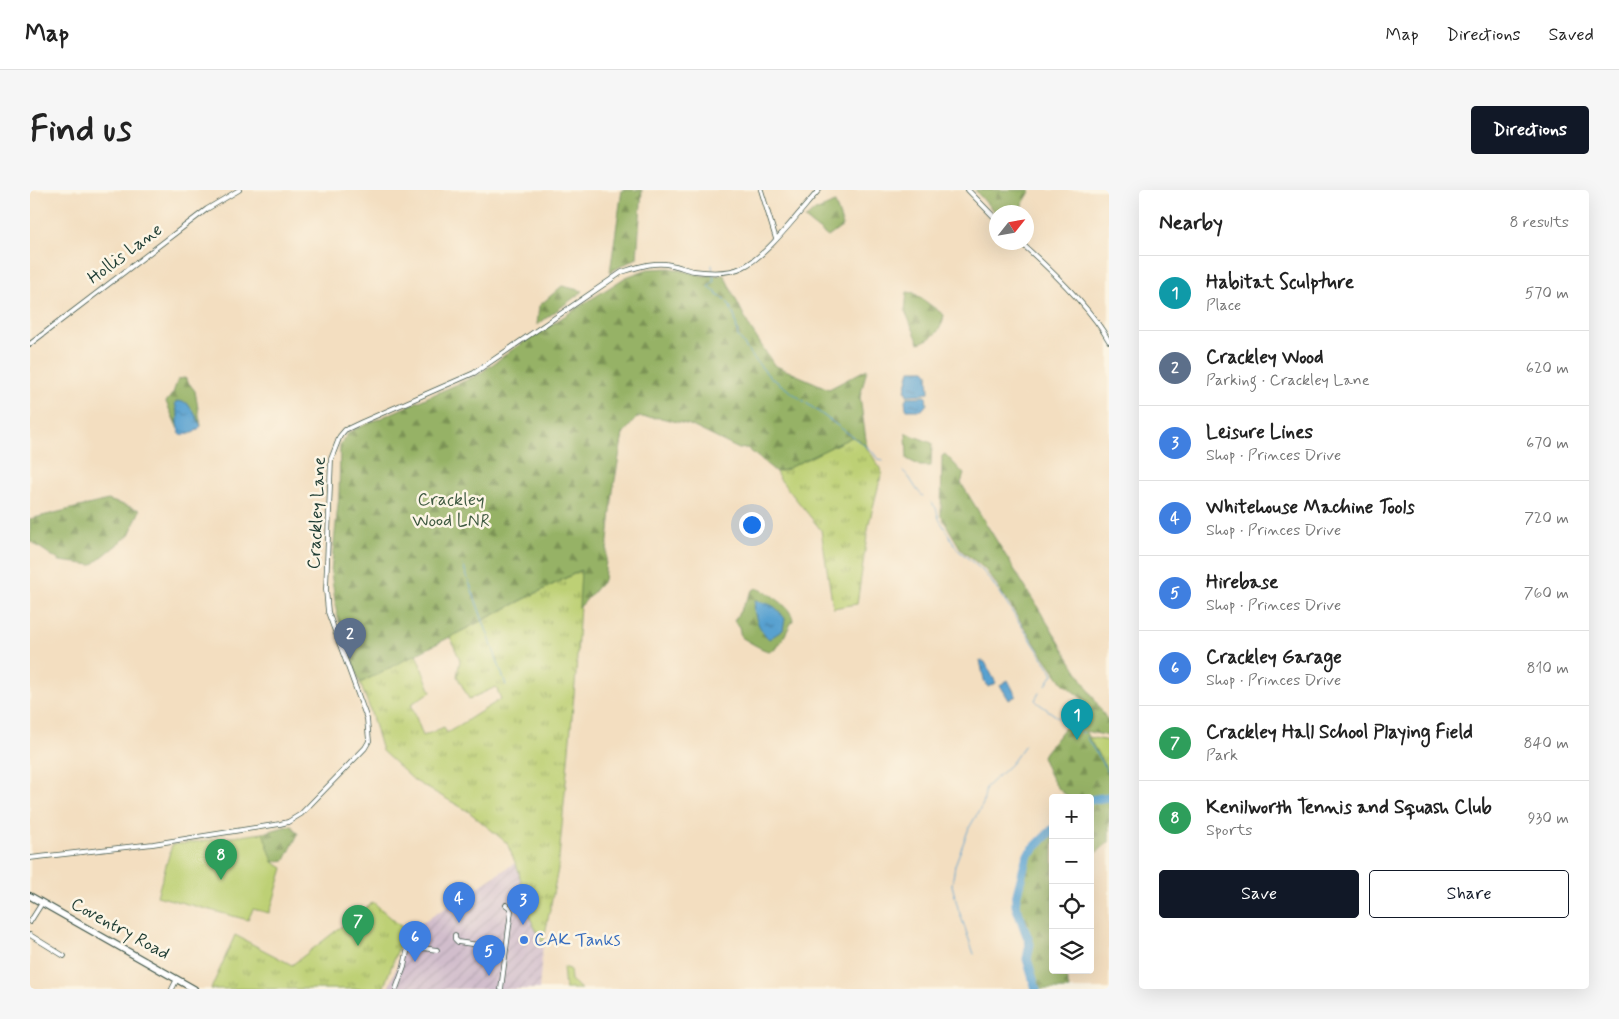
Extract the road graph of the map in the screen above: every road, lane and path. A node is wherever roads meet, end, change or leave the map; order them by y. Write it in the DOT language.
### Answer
graph roads {
  1 [pos="239,190"];
  2 [pos="761,190"];
  3 [pos="819,190"];
  4 [pos="968,190"];
  5 [pos="989,212"];
  6 [pos="776,239"];
  7 [pos="1028,250"];
  8 [pos="1109,341"];
  9 [pos="30,344"];
  10 [pos="30,858"];
  11 [pos="30,896"];
  12 [pos="42,903"];
  13 [pos="506,905"];
  14 [pos="30,922"];
  15 [pos="455,934"];
  16 [pos="30,935"];
  17 [pos="438,950"];
  18 [pos="506,950"];
  19 [pos="64,956"];
  20 [pos="177,979"];
  21 [pos="172,989"];
  22 [pos="194,989"];
  23 [pos="396,989"];
  24 [pos="501,989"];
  1 -- 9 [label="street, Hollis Lane"];
  2 -- 6 [label="street"];
  3 -- 6 [label="street, Crackley Lane"];
  4 -- 5 [label="street"];
  6 -- 10 [label="street, Crackley Lane"];
  7 -- 8 [label="street"];
  11 -- 12 [label="main road, Coventry Road"];
  12 -- 14 [label="street"];
  12 -- 20 [label="main road, Coventry Road"];
  13 -- 18 [label="street"];
  15 -- 18 [label="street"];
  16 -- 19 [label="street"];
  17 -- 23 [label="street"];
  18 -- 24 [label="street"];
  20 -- 21 [label="street"];
  20 -- 22 [label="main road, Coventry Road"];
}
